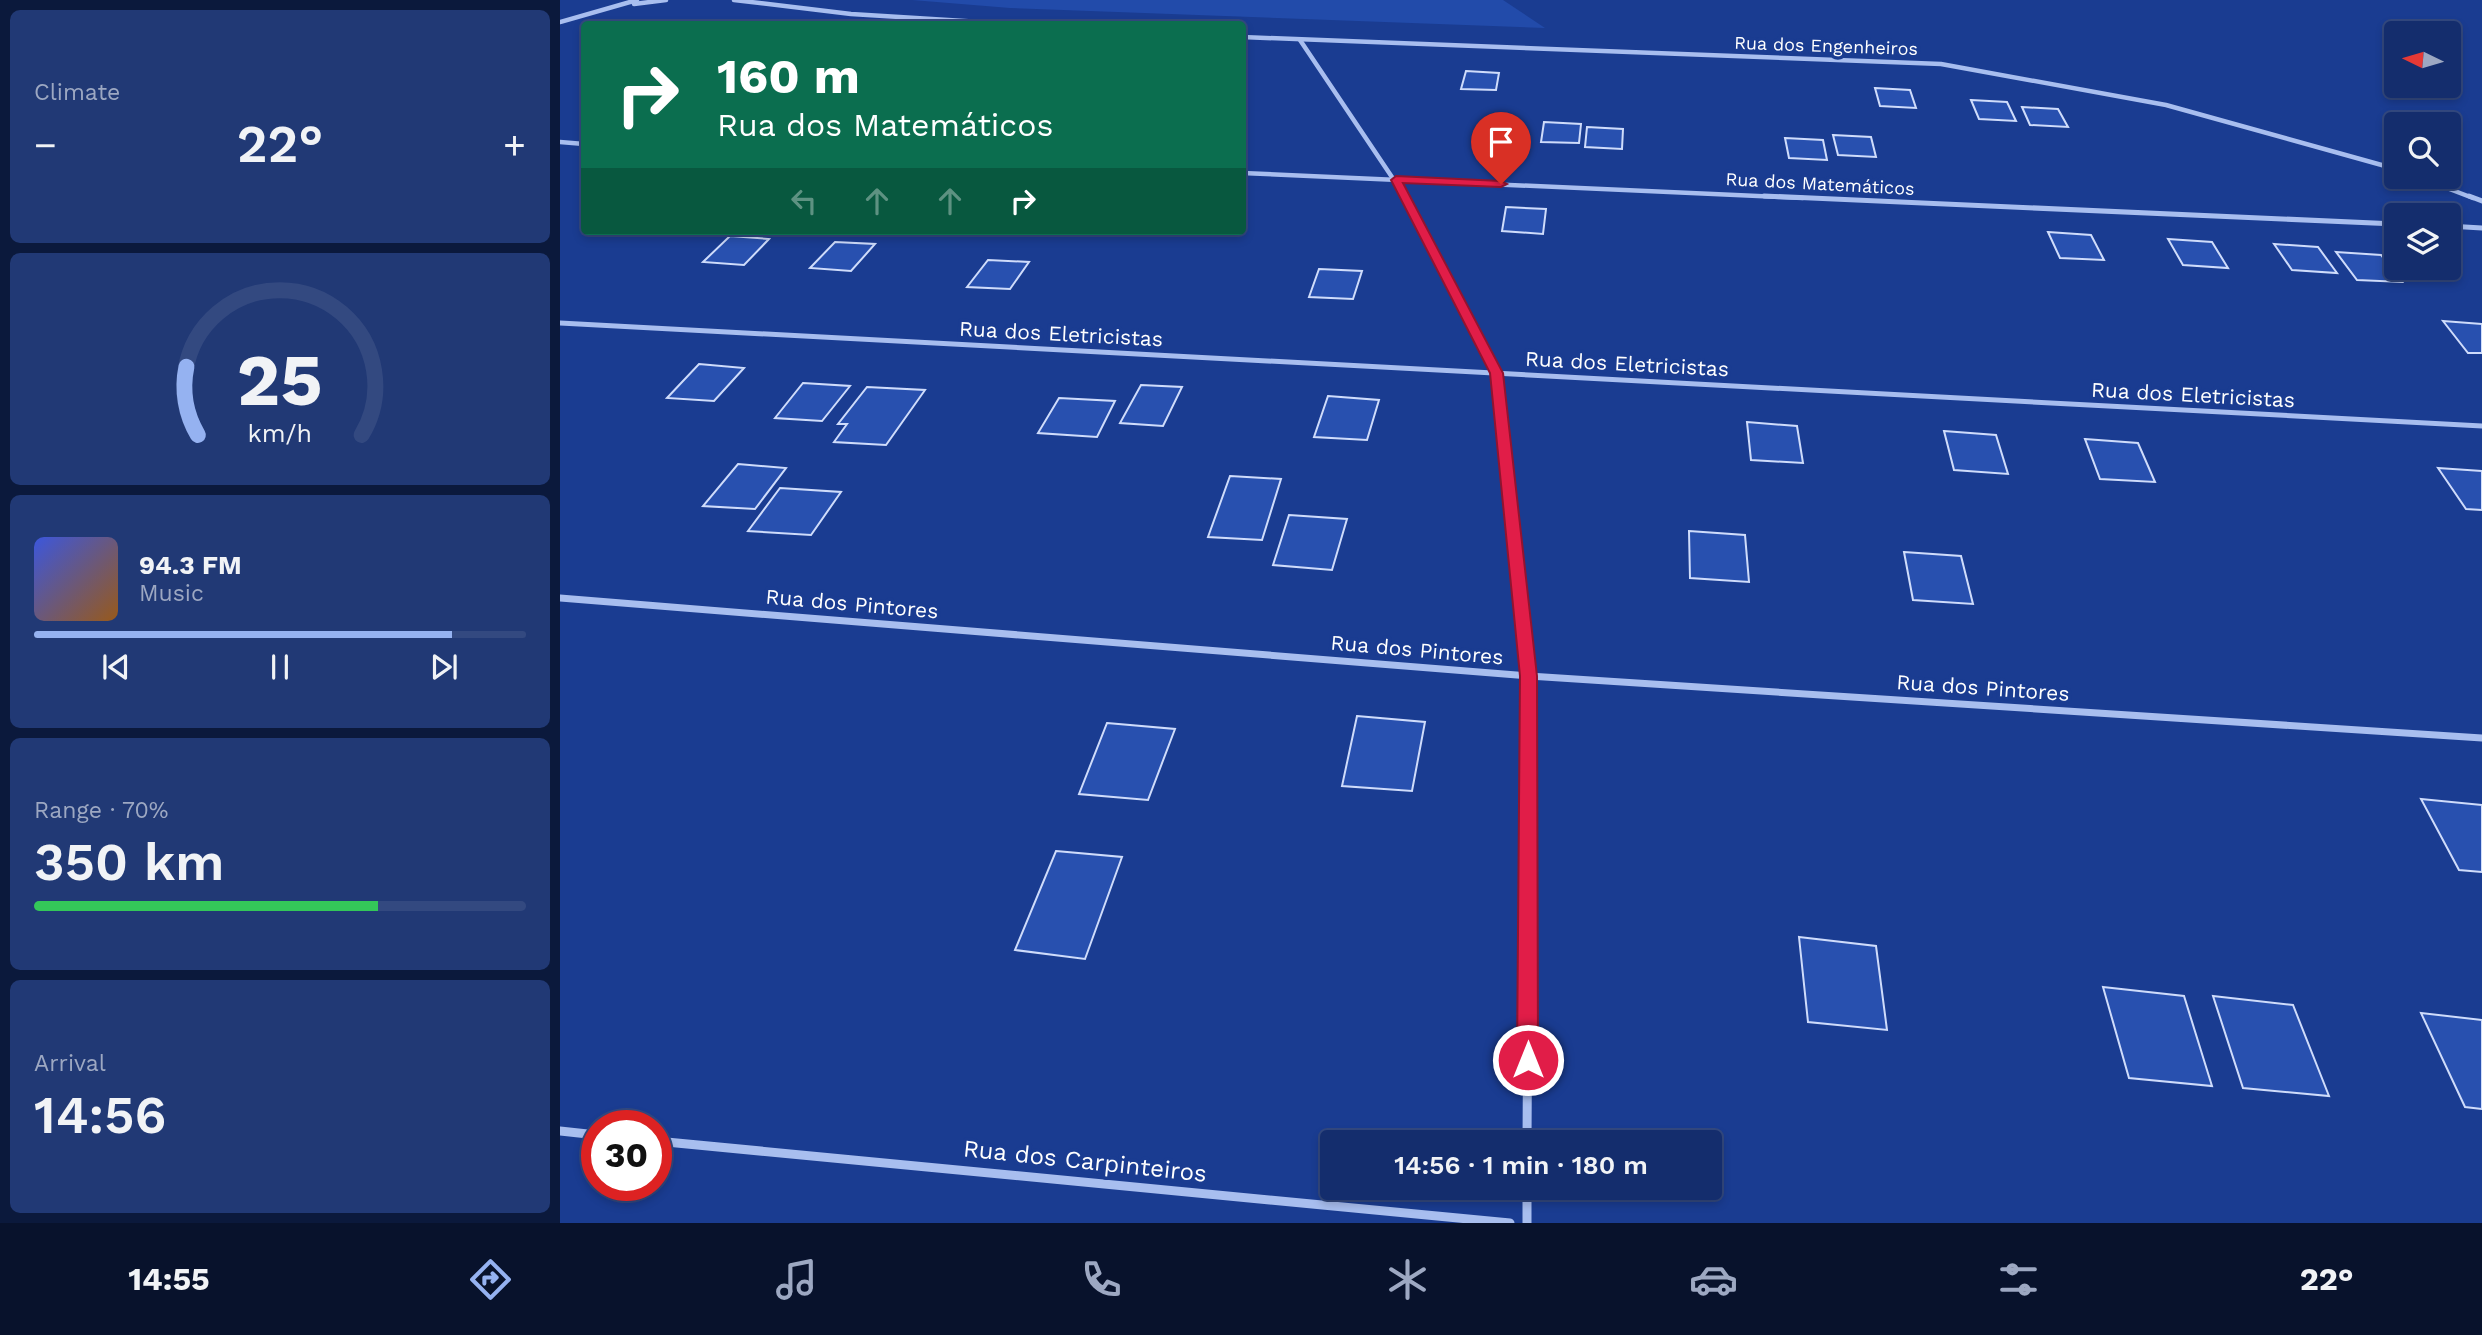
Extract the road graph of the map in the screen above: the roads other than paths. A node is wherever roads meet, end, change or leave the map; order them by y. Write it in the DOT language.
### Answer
graph roads {
  1 [pos="638,0"];
  2 [pos="666,0"];
  3 [pos="734,0"];
  4 [pos="620,6"];
  5 [pos="964,21"];
  6 [pos="560,25"];
  7 [pos="1246,37"];
  8 [pos="1300,40"];
  9 [pos="560,142"];
  10 [pos="581,144"];
  11 [pos="2384,166"];
  12 [pos="1246,173"];
  13 [pos="1396,180"];
  14 [pos="2450,189"];
  15 [pos="2482,201"];
  16 [pos="2384,223"];
  17 [pos="2461,227"];
  18 [pos="2482,228"];
  19 [pos="560,323"];
  20 [pos="1496,373"];
  21 [pos="2482,426"];
  22 [pos="560,598"];
  23 [pos="1529,676"];
  24 [pos="2482,738"];
  25 [pos="1527,1130"];
  26 [pos="560,1131"];
  27 [pos="581,1133"];
  28 [pos="672,1143"];
  29 [pos="1527,1200"];
  30 [pos="1510,1223"];
  31 [pos="1527,1223"];
  1 -- 4 [label="street"];
  2 -- 4 [label="street"];
  3 -- 5 [label="street"];
  4 -- 6 [label="street"];
  7 -- 8 [label="street, Rua dos Engenheiros"];
  8 -- 11 [label="street, Rua dos Engenheiros"];
  8 -- 13 [label="street"];
  9 -- 10 [label="street"];
  12 -- 13 [label="street, Rua dos Matemáticos"];
  13 -- 16 [label="street, Rua dos Matemáticos"];
  13 -- 20 [label="street"];
  14 -- 15 [label="street"];
  17 -- 18 [label="street"];
  19 -- 20 [label="street, Rua dos Eletricistas"];
  20 -- 21 [label="street, Rua dos Eletricistas"];
  20 -- 23 [label="street"];
  22 -- 23 [label="street, Rua dos Pintores"];
  23 -- 24 [label="street, Rua dos Pintores"];
  23 -- 25 [label="street"];
  26 -- 27 [label="street"];
  28 -- 30 [label="street, Rua dos Carpinteiros"];
  29 -- 31 [label="street"];
}
